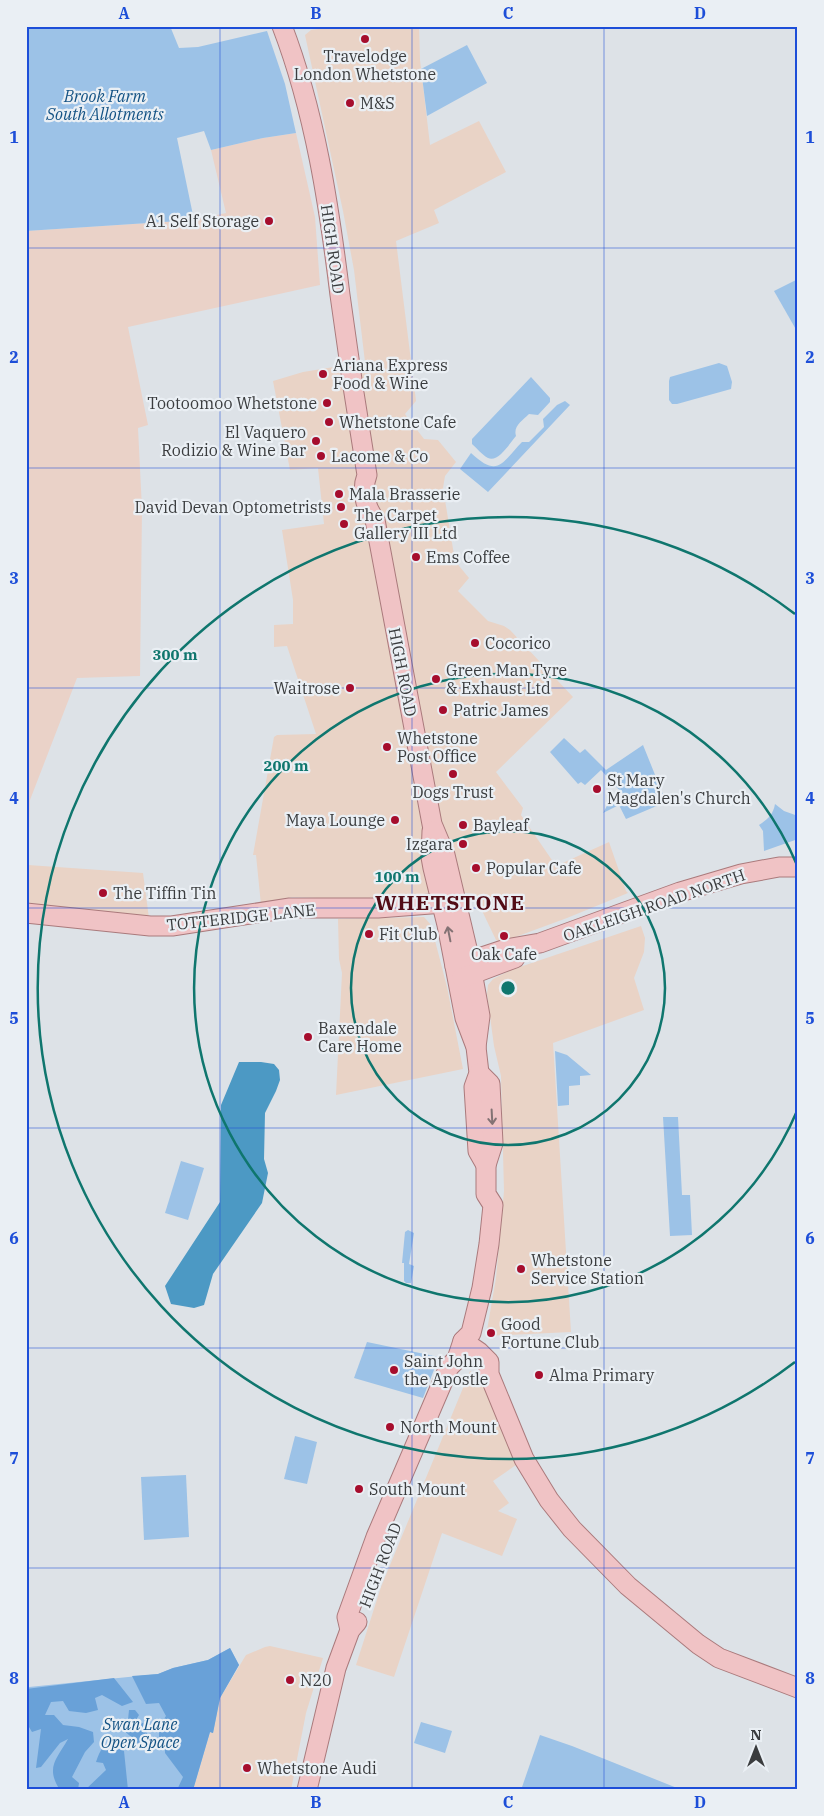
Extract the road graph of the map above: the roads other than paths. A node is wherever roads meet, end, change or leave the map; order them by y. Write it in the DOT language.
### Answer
graph roads {
  1 [pos="282,26"];
  2 [pos="798,867"];
  3 [pos="449,903"];
  4 [pos="26,913"];
  5 [pos="464,970"];
  6 [pos="463,1341"];
  7 [pos="457,1359"];
  8 [pos="489,1374"];
  9 [pos="798,1688"];
  10 [pos="307,1790"];
  1 -- 3 [label="main road, HIGH ROAD"];
  2 -- 5 [label="main road, OAKLEIGH ROAD NORTH"];
  3 -- 4 [label="main road, TOTTERIDGE LANE"];
  3 -- 5 [label="main road, HIGH ROAD"];
  5 -- 6 [label="main road, HIGH ROAD"];
  6 -- 7 [label="main road, HIGH ROAD"];
  6 -- 8 [label="main road"];
  7 -- 8 [label="main road"];
  7 -- 10 [label="main road, HIGH ROAD"];
  8 -- 9 [label="main road"];
}
